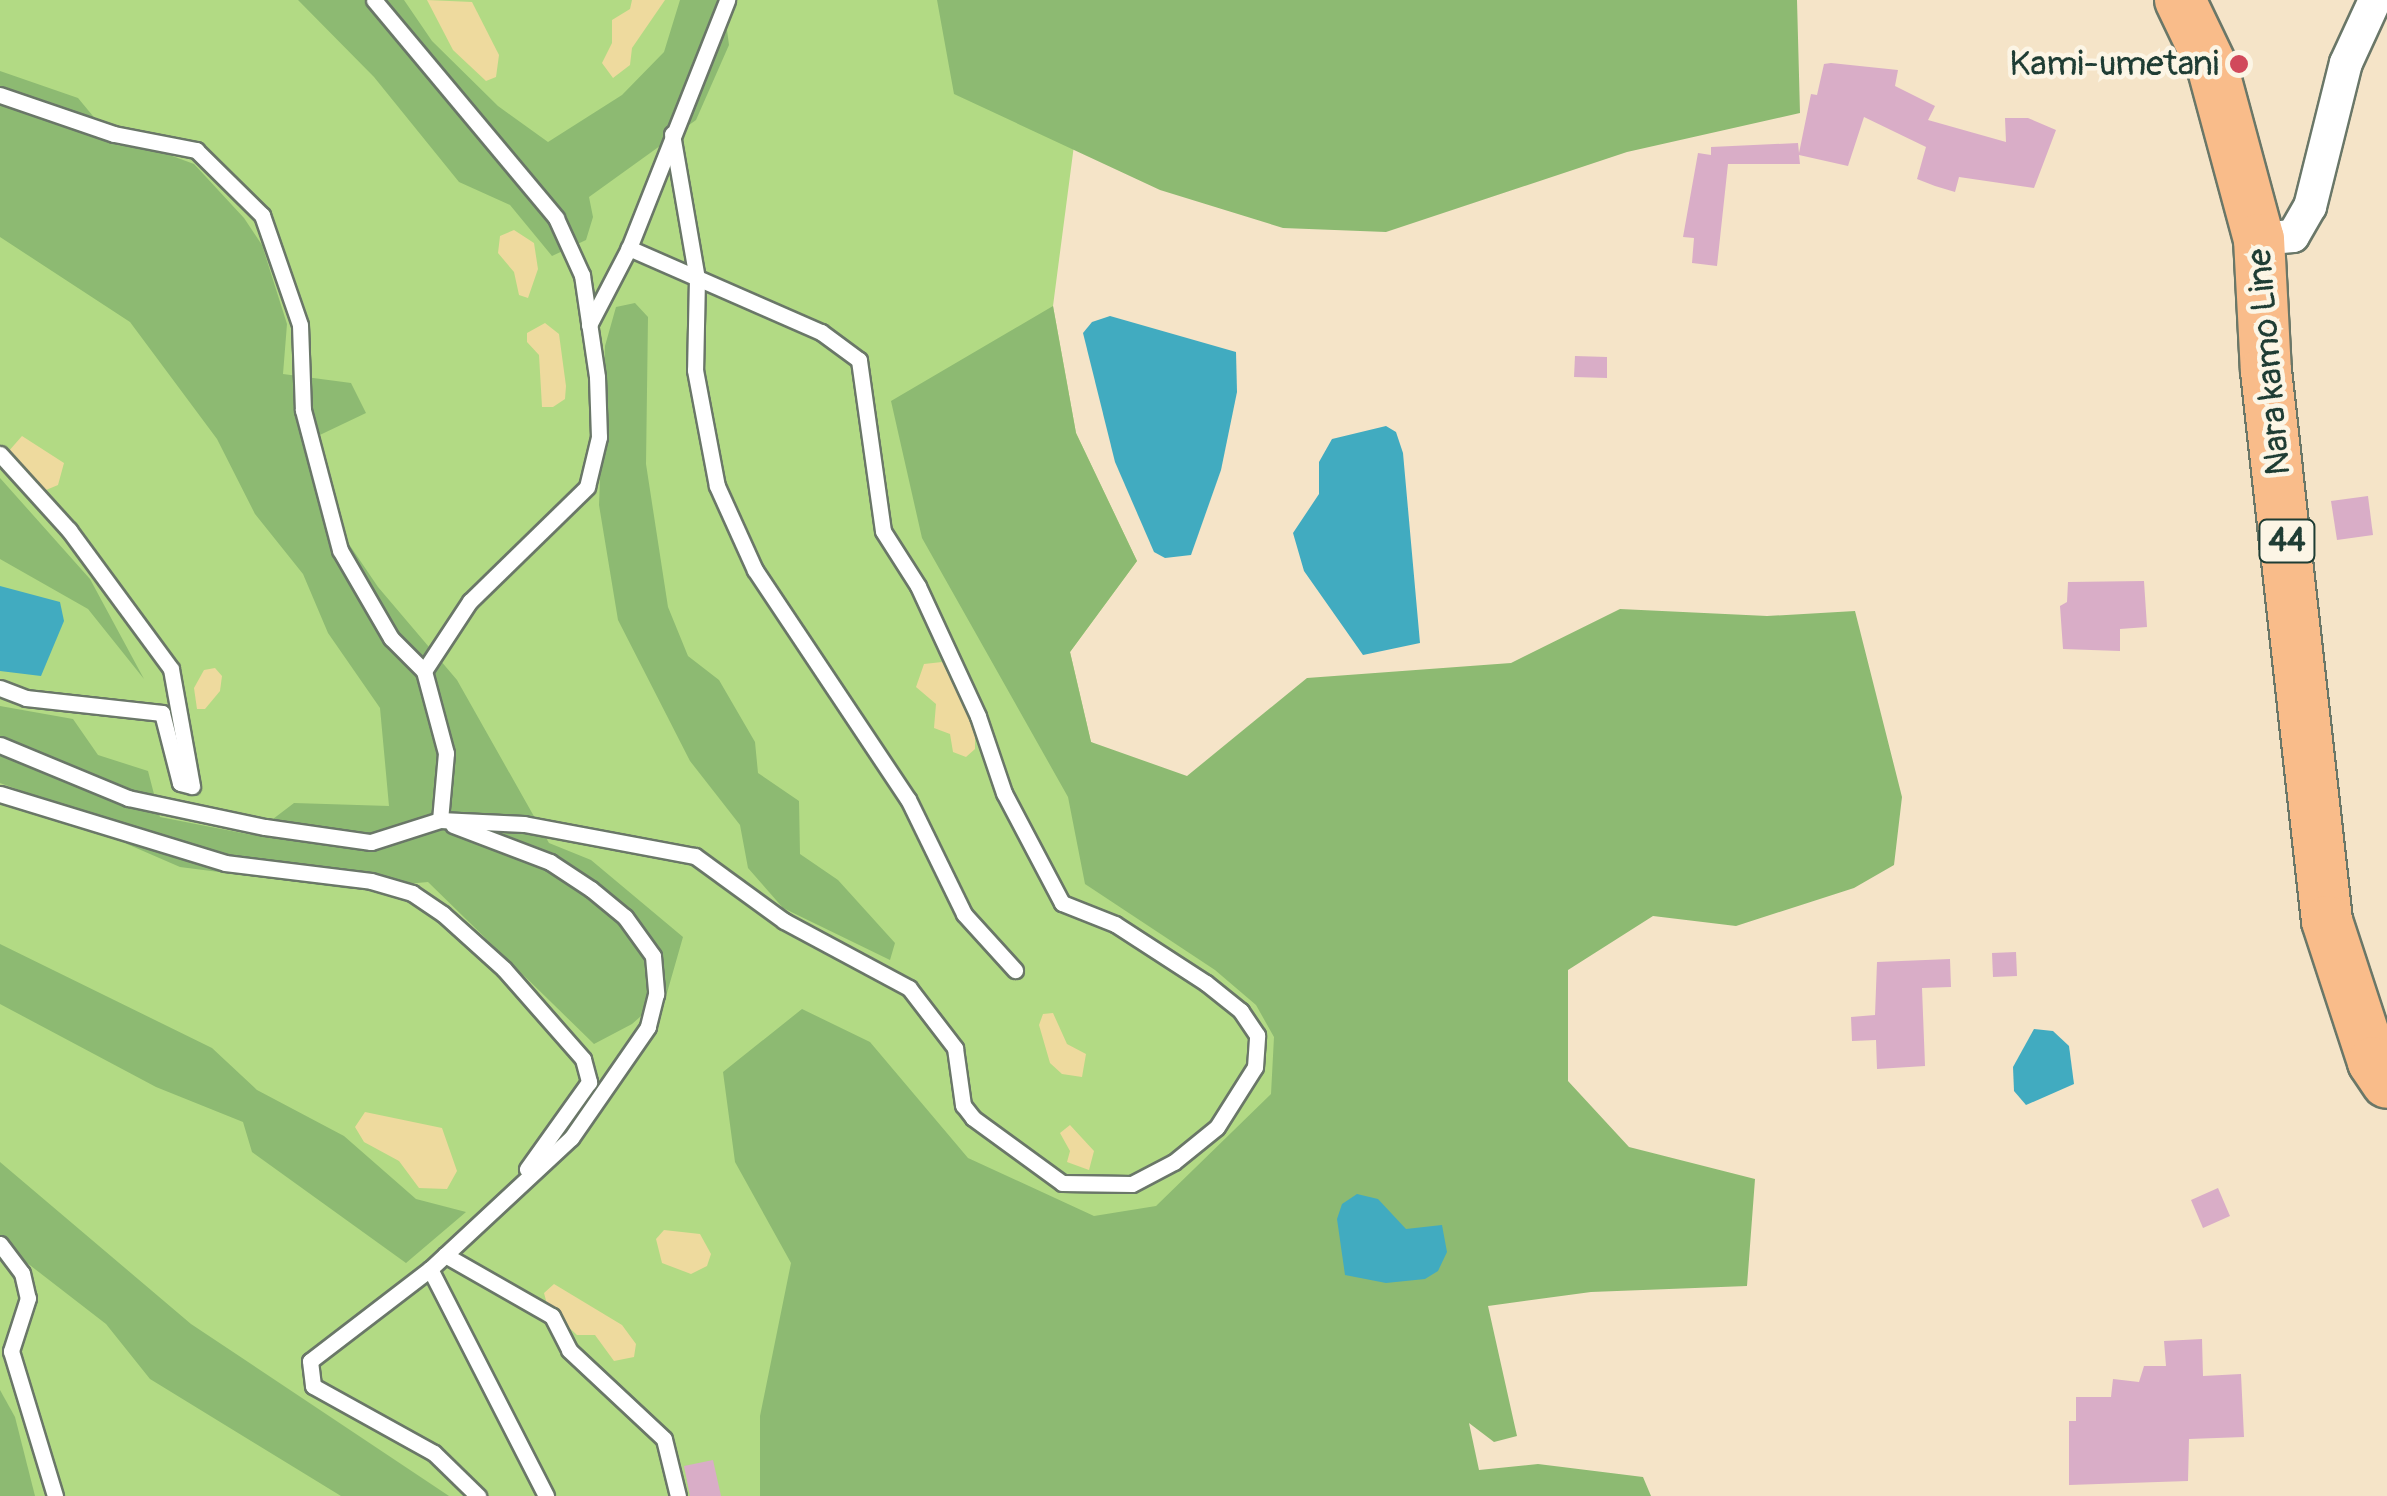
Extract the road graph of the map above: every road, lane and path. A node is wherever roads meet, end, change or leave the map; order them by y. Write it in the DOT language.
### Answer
graph roads {
  1 [pos="374,0"];
  2 [pos="727,0"];
  3 [pos="2180,0"];
  4 [pos="2375,0"];
  5 [pos="0,95"];
  6 [pos="672,134"];
  7 [pos="2259,239"];
  8 [pos="629,248"];
  9 [pos="697,278"];
  10 [pos="590,326"];
  11 [pos="0,454"];
  12 [pos="424,671"];
  13 [pos="0,688"];
  14 [pos="0,745"];
  15 [pos="0,794"];
  16 [pos="440,820"];
  17 [pos="1015,970"];
  18 [pos="2387,1083"];
  19 [pos="504,1200"];
  20 [pos="0,1244"];
  21 [pos="445,1255"];
  22 [pos="430,1269"];
  23 [pos="55,1496"];
  24 [pos="478,1496"];
  25 [pos="546,1496"];
  26 [pos="678,1496"];
  1 -- 10 [label="lane"];
  2 -- 6 [label="lane"];
  3 -- 7 [label="main road, Nara kamo Line / 44"];
  4 -- 7 [label="street"];
  5 -- 12 [label="lane"];
  6 -- 8 [label="lane"];
  6 -- 9 [label="lane"];
  7 -- 18 [label="main road, Nara kamo Line / 44"];
  8 -- 9 [label="lane"];
  8 -- 10 [label="lane"];
  9 -- 16 [label="lane"];
  9 -- 17 [label="lane"];
  10 -- 12 [label="lane"];
  11 -- 13 [label="lane"];
  12 -- 16 [label="lane"];
  14 -- 16 [label="lane"];
  15 -- 19 [label="lane"];
  16 -- 19 [label="lane"];
  19 -- 21 [label="lane"];
  20 -- 23 [label="lane"];
  21 -- 22 [label="lane"];
  21 -- 26 [label="lane"];
  22 -- 24 [label="lane"];
  22 -- 25 [label="lane"];
}
